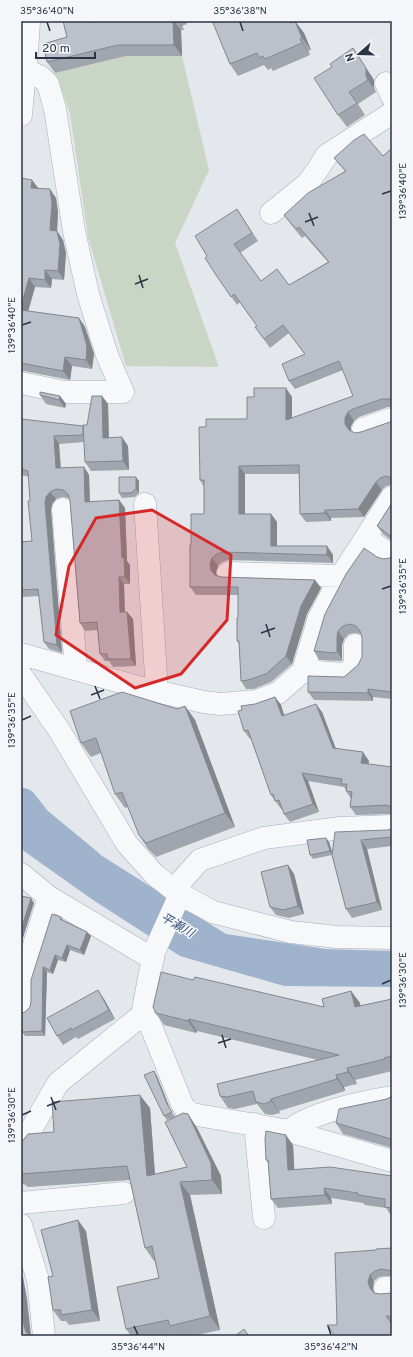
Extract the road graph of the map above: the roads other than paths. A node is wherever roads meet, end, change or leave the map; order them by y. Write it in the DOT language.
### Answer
graph roads {
  1 [pos="29,21"];
  2 [pos="26,70"];
  3 [pos="392,113"];
  4 [pos="21,115"];
  5 [pos="271,213"];
  6 [pos="21,383"];
  7 [pos="392,419"];
  8 [pos="363,429"];
  9 [pos="392,497"];
  10 [pos="145,504"];
  11 [pos="63,509"];
  12 [pos="366,538"];
  13 [pos="390,555"];
  14 [pos="228,573"];
  15 [pos="341,576"];
  16 [pos="355,645"];
  17 [pos="21,654"];
  18 [pos="76,669"];
  19 [pos="303,671"];
  20 [pos="21,675"];
  21 [pos="157,691"];
  22 [pos="392,826"];
  23 [pos="21,874"];
  24 [pos="178,897"];
  25 [pos="49,898"];
  26 [pos="392,938"];
  27 [pos="153,956"];
  28 [pos="22,983"];
  29 [pos="22,1006"];
  30 [pos="142,1015"];
  31 [pos="392,1097"];
  32 [pos="255,1124"];
  33 [pos="289,1131"];
  34 [pos="21,1147"];
  35 [pos="392,1162"];
  36 [pos="124,1193"];
  37 [pos="21,1203"];
  38 [pos="264,1218"];
  39 [pos="21,1225"];
  40 [pos="44,1336"];
  1 -- 2 [label="street"];
  2 -- 4 [label="street"];
  2 -- 6 [label="street"];
  3 -- 5 [label="street"];
  7 -- 8 [label="street"];
  9 -- 12 [label="street"];
  10 -- 21 [label="street"];
  11 -- 18 [label="street"];
  12 -- 13 [label="street"];
  12 -- 15 [label="street"];
  14 -- 15 [label="street"];
  15 -- 19 [label="street"];
  16 -- 19 [label="street"];
  17 -- 18 [label="street"];
  18 -- 21 [label="street"];
  19 -- 21 [label="street"];
  20 -- 24 [label="street"];
  22 -- 24 [label="street"];
  23 -- 25 [label="street"];
  24 -- 26 [label="street"];
  24 -- 27 [label="street"];
  25 -- 27 [label="street"];
  25 -- 28 [label="street"];
  27 -- 30 [label="street"];
  28 -- 29 [label="street"];
  30 -- 32 [label="street"];
  30 -- 34 [label="street"];
  31 -- 33 [label="street"];
  32 -- 33 [label="street"];
  32 -- 38 [label="street"];
  33 -- 35 [label="street"];
  36 -- 37 [label="street"];
  39 -- 40 [label="street"];
}
